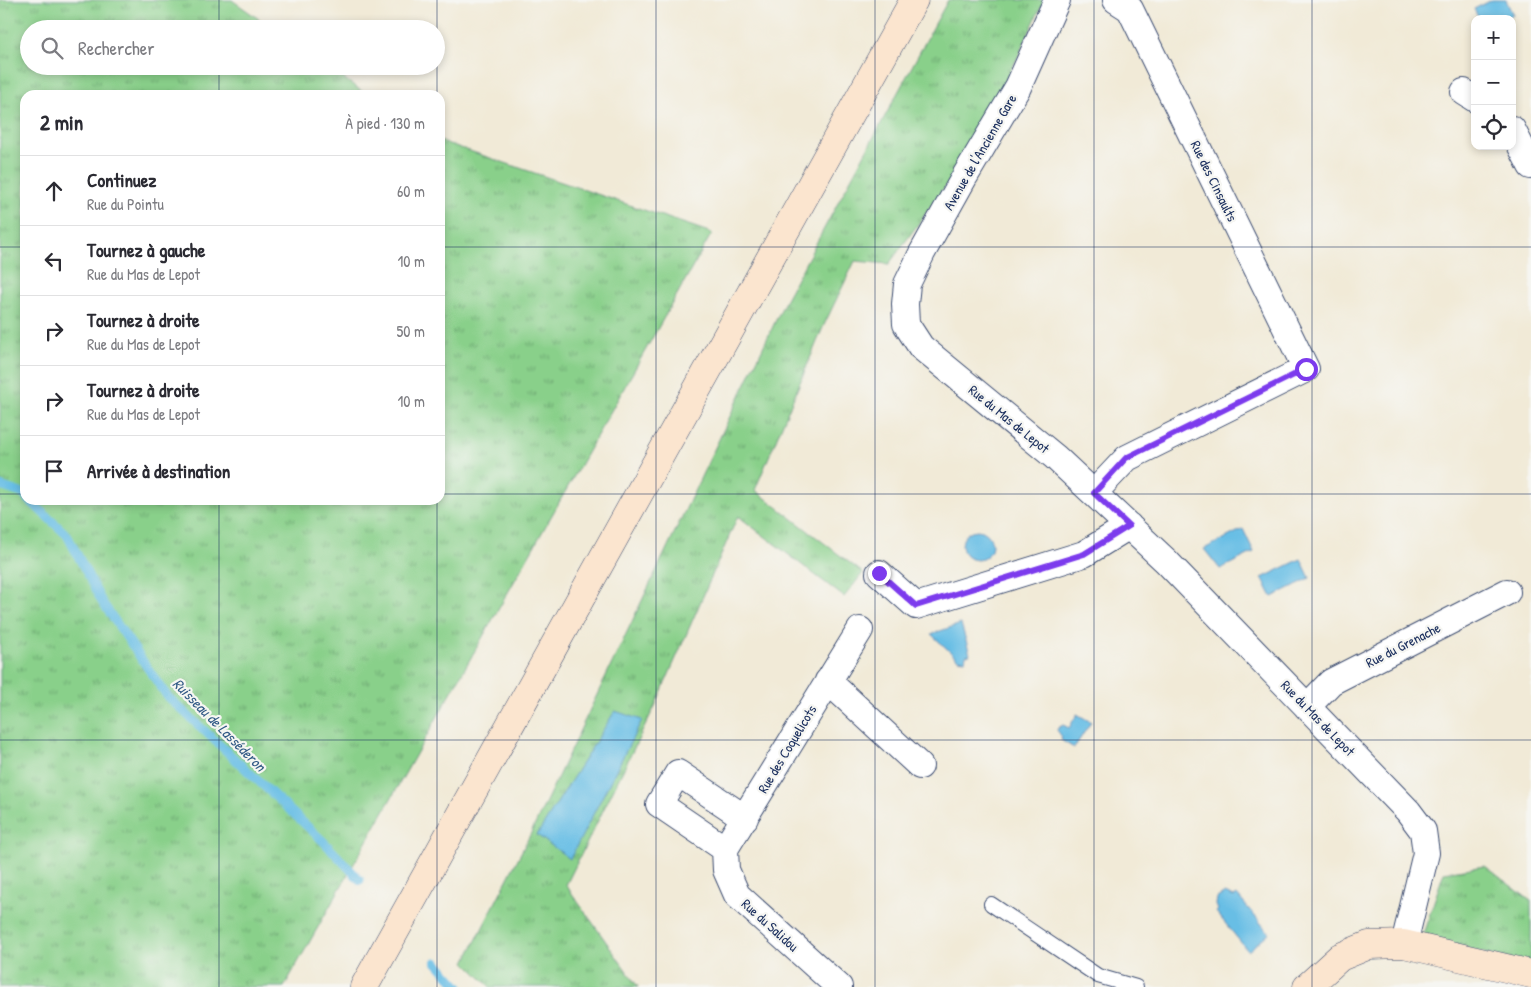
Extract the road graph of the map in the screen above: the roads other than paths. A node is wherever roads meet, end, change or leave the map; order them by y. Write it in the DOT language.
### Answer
graph roads {
  1 [pos="914,0"];
  2 [pos="1057,0"];
  3 [pos="1132,3"];
  4 [pos="1516,137"];
  5 [pos="1531,166"];
  6 [pos="905,304"];
  7 [pos="1094,493"];
  8 [pos="1129,526"];
  9 [pos="879,573"];
  10 [pos="1506,592"];
  11 [pos="860,630"];
  12 [pos="828,681"];
  13 [pos="1307,707"];
  14 [pos="920,766"];
  15 [pos="745,818"];
  16 [pos="726,849"];
  17 [pos="991,904"];
  18 [pos="1404,944"];
  19 [pos="1531,974"];
  20 [pos="364,987"];
  21 [pos="839,987"];
  22 [pos="1136,987"];
  23 [pos="1308,987"];
  1 -- 20 [label="main road"];
  2 -- 6 [label="street, Avenue de l'Ancienne Gare"];
  3 -- 7 [label="street, Rue des Cinsaults"];
  4 -- 5 [label="street"];
  6 -- 7 [label="street, Rue du Mas de Lepot"];
  7 -- 8 [label="street, Rue du Mas de Lepot"];
  8 -- 9 [label="street"];
  8 -- 13 [label="street, Rue du Mas de Lepot"];
  10 -- 13 [label="street, Rue du Grenache"];
  11 -- 12 [label="street, Rue des Coquelicots"];
  12 -- 14 [label="street"];
  12 -- 15 [label="street, Rue des Coquelicots"];
  13 -- 18 [label="street, Rue du Mas de Lepot"];
  15 -- 16 [label="street, Rue des Coquelicots"];
  15 -- 16 [label="street"];
  16 -- 21 [label="street, Rue du Salidou"];
  17 -- 22 [label="lane"];
  18 -- 19 [label="main road"];
  18 -- 23 [label="main road"];
}
